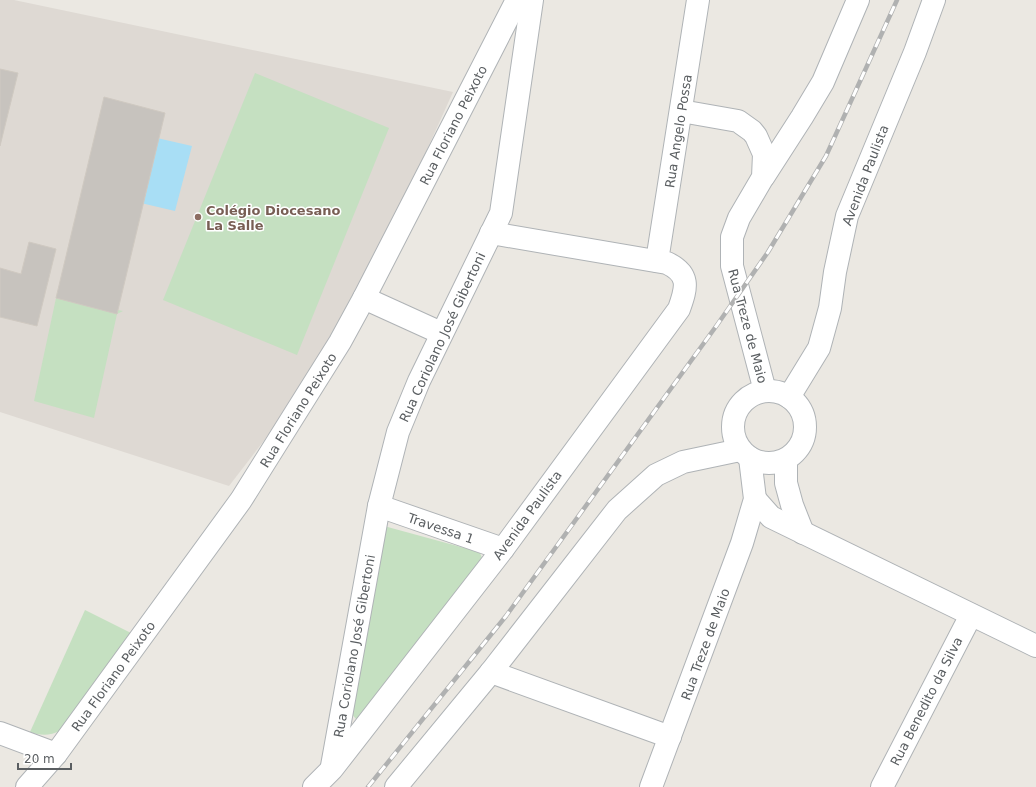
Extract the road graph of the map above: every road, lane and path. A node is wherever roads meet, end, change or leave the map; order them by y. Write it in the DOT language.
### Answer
graph roads {
  1 [pos="516,0"];
  2 [pos="532,0"];
  3 [pos="698,0"];
  4 [pos="858,0"];
  5 [pos="934,0"];
  6 [pos="681,111"];
  7 [pos="763,177"];
  8 [pos="491,233"];
  9 [pos="657,261"];
  10 [pos="364,298"];
  11 [pos="441,333"];
  12 [pos="765,391"];
  13 [pos="789,397"];
  14 [pos="745,454"];
  15 [pos="786,460"];
  16 [pos="755,499"];
  17 [pos="379,506"];
  18 [pos="803,533"];
  19 [pos="503,549"];
  20 [pos="971,615"];
  21 [pos="1036,646"];
  22 [pos="491,672"];
  23 [pos="0,733"];
  24 [pos="670,737"];
  25 [pos="56,754"];
  26 [pos="332,769"];
  27 [pos="27,787"];
  28 [pos="314,787"];
  29 [pos="396,787"];
  30 [pos="651,787"];
  31 [pos="882,787"];
  1 -- 10 [label="street, Rua Floriano Peixoto"];
  2 -- 8 [label="street, Rua Coriolano José Gibertoni"];
  3 -- 6 [label="street, Rua Angelo Possa"];
  4 -- 7 [label="street"];
  5 -- 13 [label="street, Avenida Paulista"];
  6 -- 7 [label="street, Rua Treze de Maio"];
  6 -- 9 [label="street, Rua Angelo Possa"];
  7 -- 12 [label="street, Rua Treze de Maio"];
  8 -- 9 [label="street"];
  8 -- 11 [label="street, Rua Coriolano José Gibertoni"];
  9 -- 19 [label="street, Avenida Paulista"];
  10 -- 11 [label="street"];
  10 -- 25 [label="street, Rua Floriano Peixoto"];
  11 -- 17 [label="street, Rua Coriolano José Gibertoni"];
  12 -- 13 [label="street"];
  12 -- 14 [label="street"];
  13 -- 15 [label="street"];
  14 -- 15 [label="street"];
  14 -- 16 [label="street, Rua Treze de Maio"];
  14 -- 22 [label="street"];
  15 -- 18 [label="street"];
  16 -- 18 [label="street"];
  16 -- 24 [label="street, Rua Treze de Maio"];
  17 -- 19 [label="street, Travessa 1"];
  17 -- 26 [label="street, Rua Coriolano José Gibertoni"];
  18 -- 20 [label="street"];
  19 -- 26 [label="street, Avenida Paulista"];
  20 -- 21 [label="street"];
  20 -- 31 [label="street, Rua Benedito da Silva"];
  22 -- 24 [label="street"];
  22 -- 29 [label="street"];
  23 -- 25 [label="street"];
  24 -- 30 [label="street, Rua Treze de Maio"];
  25 -- 27 [label="street, Rua Floriano Peixoto"];
  26 -- 28 [label="street, Avenida Paulista"];
}
